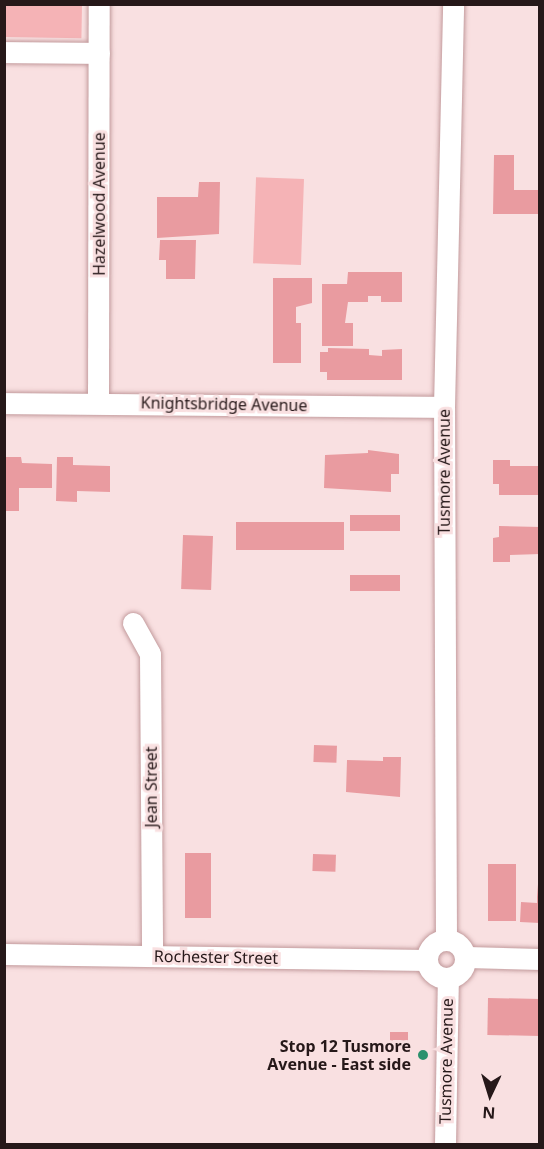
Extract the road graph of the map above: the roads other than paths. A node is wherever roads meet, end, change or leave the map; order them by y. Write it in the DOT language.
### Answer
graph roads {
  1 [pos="99,4"];
  2 [pos="453,4"];
  3 [pos="4,52"];
  4 [pos="99,53"];
  5 [pos="4,403"];
  6 [pos="98,403"];
  7 [pos="444,406"];
  8 [pos="133,623"];
  9 [pos="446,940"];
  10 [pos="4,954"];
  11 [pos="152,956"];
  12 [pos="466,957"];
  13 [pos="540,959"];
  14 [pos="427,960"];
  15 [pos="447,978"];
  16 [pos="445,1144"];
  1 -- 4 [label="street, Hazelwood Avenue"];
  2 -- 7 [label="street, Tusmore Avenue"];
  3 -- 4 [label="street"];
  4 -- 6 [label="street, Hazelwood Avenue"];
  5 -- 6 [label="street, Knightsbridge Avenue"];
  6 -- 7 [label="street, Knightsbridge Avenue"];
  7 -- 9 [label="street, Tusmore Avenue"];
  8 -- 11 [label="street, Jean Street"];
  9 -- 12 [label="street"];
  9 -- 14 [label="street"];
  10 -- 11 [label="street, Rochester Street"];
  11 -- 14 [label="street, Rochester Street"];
  12 -- 13 [label="street"];
  12 -- 15 [label="street"];
  14 -- 15 [label="street"];
  15 -- 16 [label="street, Tusmore Avenue"];
}
